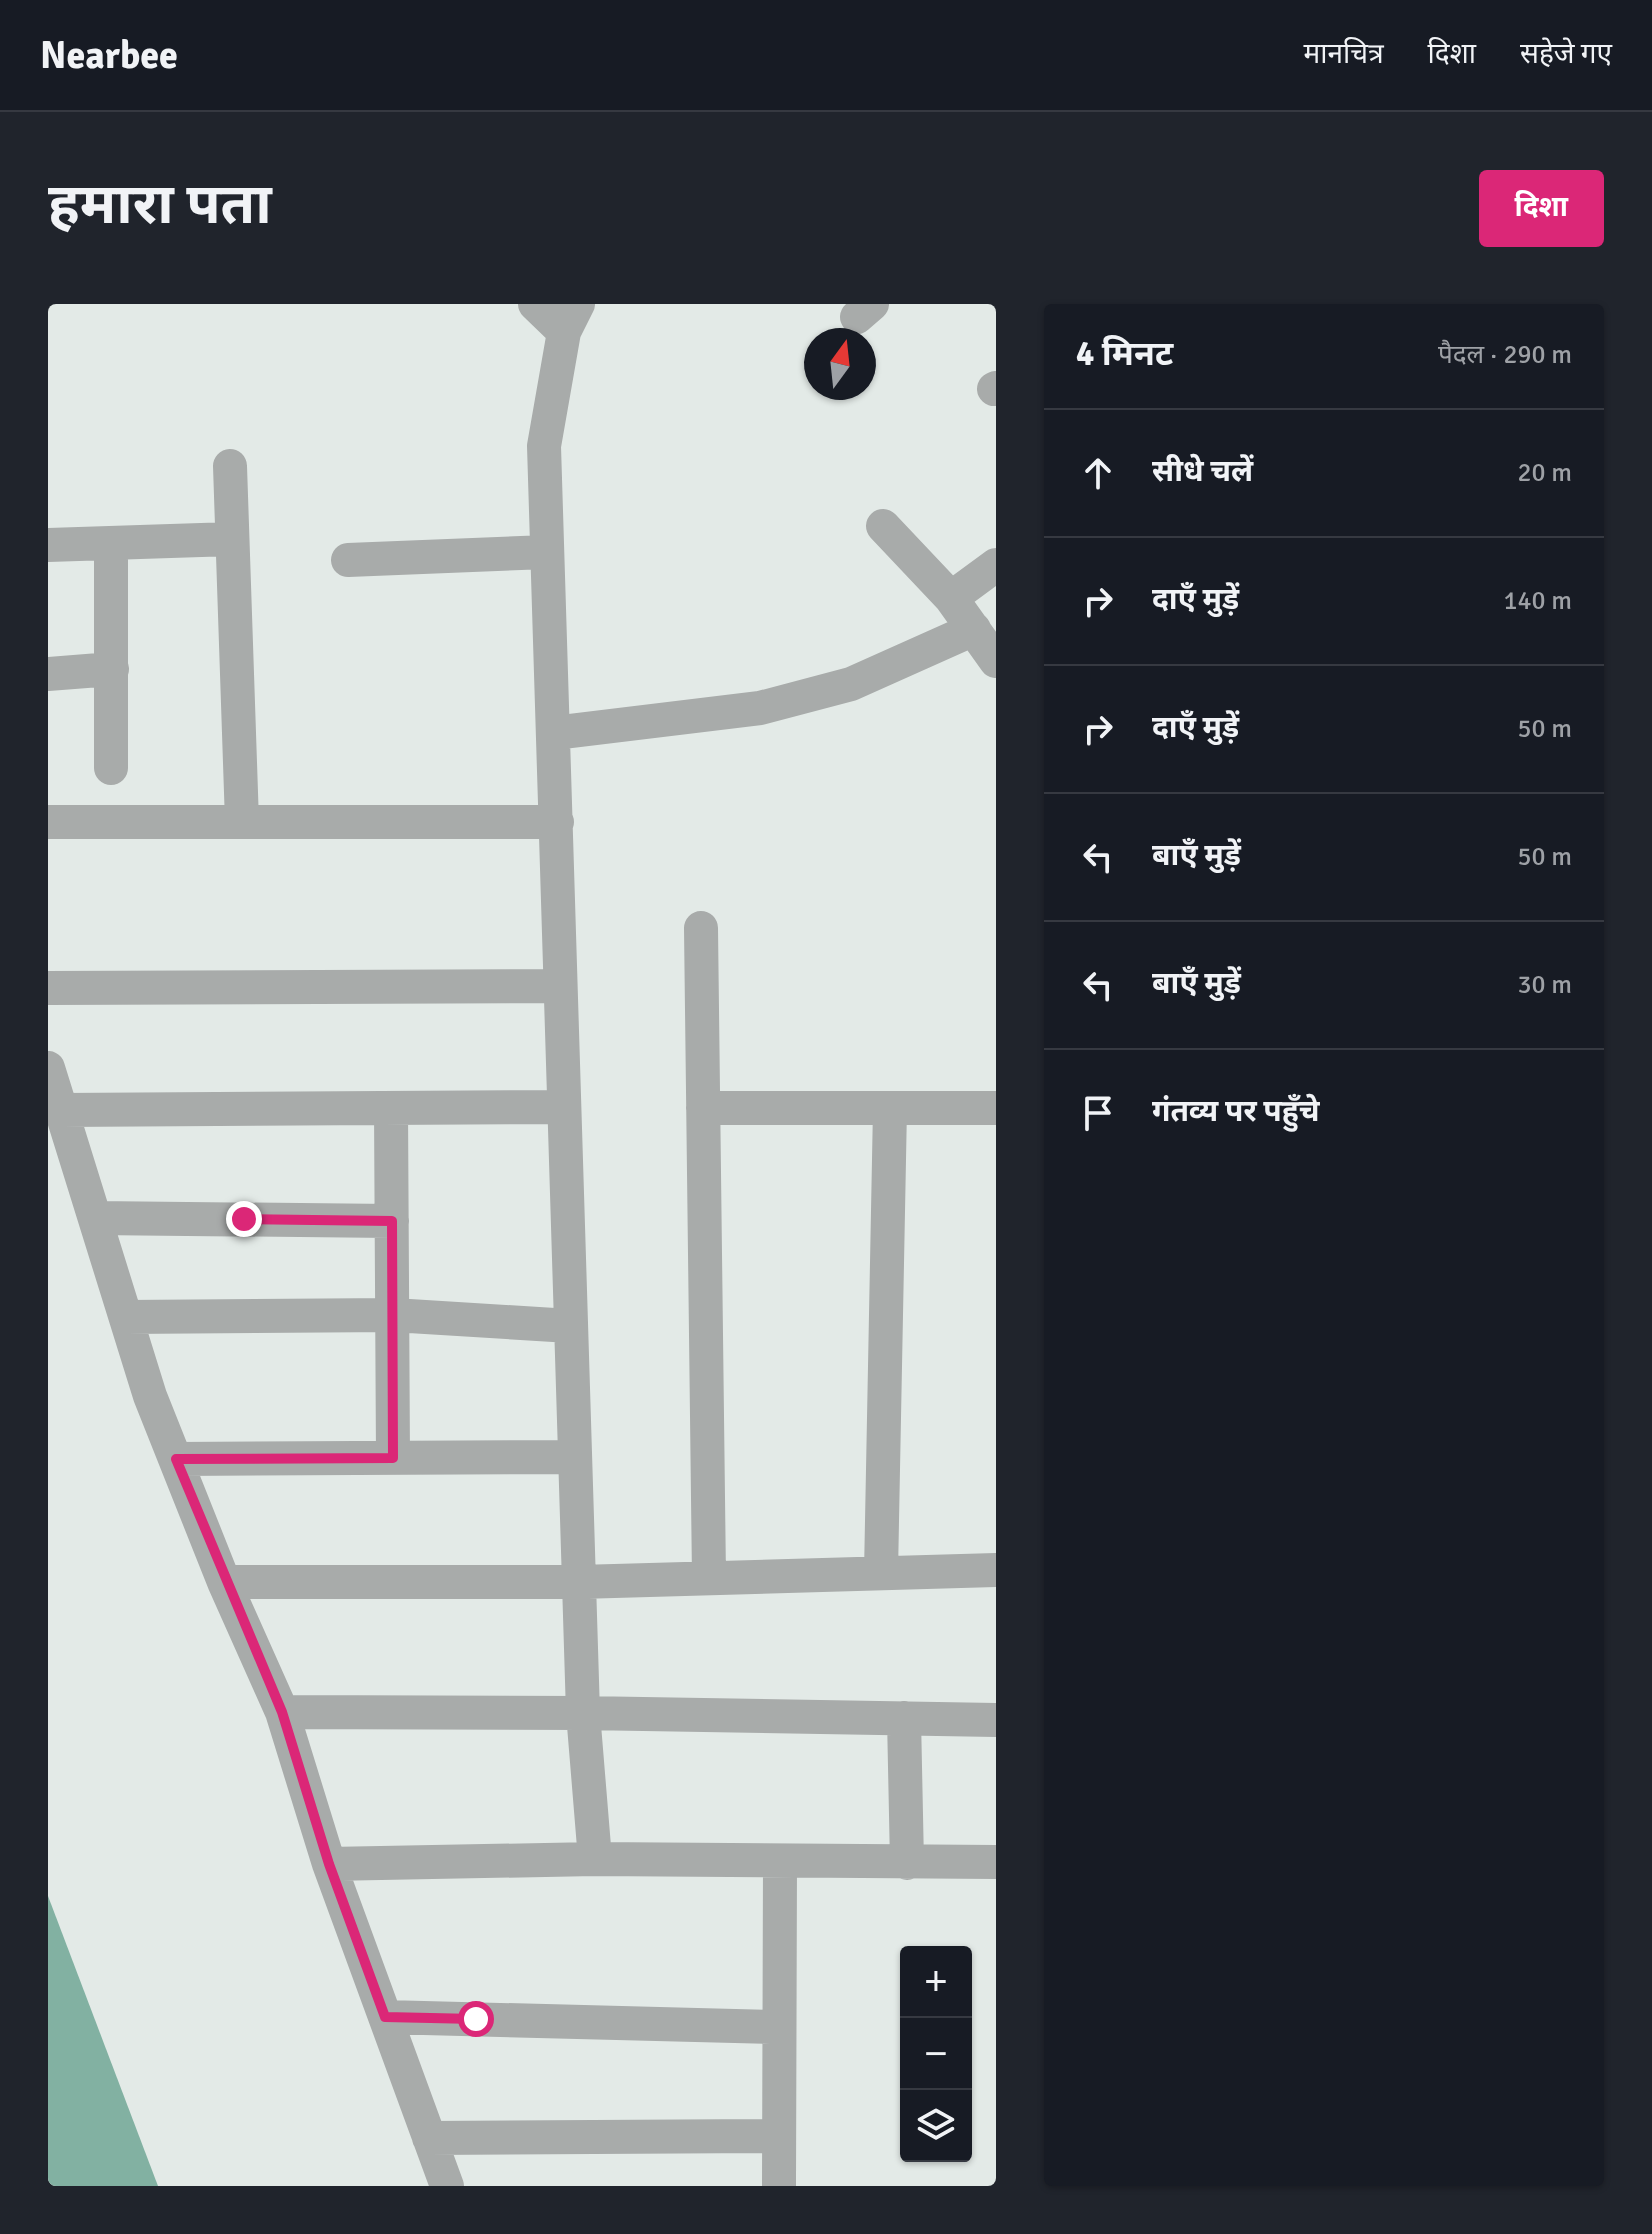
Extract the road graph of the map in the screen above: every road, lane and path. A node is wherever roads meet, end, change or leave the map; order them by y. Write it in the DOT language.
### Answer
graph roads {
  1 [pos="535,304"];
  2 [pos="571,318"];
  3 [pos="230,466"];
  4 [pos="883,526"];
  5 [pos="232,539"];
  6 [pos="111,543"];
  7 [pos="48,545"];
  8 [pos="547,552"];
  9 [pos="348,560"];
  10 [pos="996,565"];
  11 [pos="951,598"];
  12 [pos="974,629"];
  13 [pos="996,661"];
  14 [pos="112,669"];
  15 [pos="48,674"];
  16 [pos="554,733"];
  17 [pos="111,768"];
  18 [pos="48,822"];
  19 [pos="242,822"];
  20 [pos="557,822"];
  21 [pos="701,928"];
  22 [pos="558,986"];
  23 [pos="48,988"];
  24 [pos="48,1068"];
  25 [pos="562,1107"];
  26 [pos="391,1108"];
  27 [pos="703,1108"];
  28 [pos="890,1108"];
  29 [pos="996,1108"];
  30 [pos="61,1110"];
  31 [pos="95,1218"];
  32 [pos="392,1221"];
  33 [pos="393,1315"];
  34 [pos="126,1317"];
  35 [pos="570,1326"];
  36 [pos="574,1457"];
  37 [pos="393,1458"];
  38 [pos="176,1459"];
  39 [pos="996,1570"];
  40 [pos="881,1573"];
  41 [pos="709,1578"];
  42 [pos="224,1582"];
  43 [pos="579,1582"];
  44 [pos="282,1712"];
  45 [pos="583,1713"];
  46 [pos="904,1718"];
  47 [pos="996,1720"];
  48 [pos="595,1859"];
  49 [pos="780,1862"];
  50 [pos="996,1862"];
  51 [pos="907,1863"];
  52 [pos="329,1864"];
  53 [pos="385,2017"];
  54 [pos="778,2027"];
  55 [pos="779,2136"];
  56 [pos="429,2138"];
  57 [pos="447,2186"];
  58 [pos="779,2186"];
  1 -- 2 [label="street"];
  2 -- 8 [label="street"];
  3 -- 5 [label="street"];
  4 -- 11 [label="street"];
  5 -- 6 [label="street"];
  5 -- 19 [label="street"];
  6 -- 7 [label="street"];
  6 -- 14 [label="street"];
  8 -- 9 [label="street"];
  8 -- 16 [label="street"];
  10 -- 11 [label="street"];
  11 -- 12 [label="street"];
  12 -- 13 [label="street"];
  12 -- 16 [label="street"];
  14 -- 15 [label="street"];
  14 -- 17 [label="street"];
  16 -- 20 [label="street"];
  18 -- 19 [label="street"];
  19 -- 20 [label="street"];
  20 -- 22 [label="street"];
  21 -- 27 [label="street"];
  22 -- 23 [label="street"];
  22 -- 25 [label="street"];
  24 -- 30 [label="street"];
  25 -- 26 [label="street"];
  25 -- 35 [label="street"];
  26 -- 30 [label="street"];
  26 -- 32 [label="street"];
  27 -- 28 [label="street"];
  27 -- 41 [label="street"];
  28 -- 29 [label="street"];
  28 -- 40 [label="street"];
  30 -- 31 [label="street"];
  31 -- 32 [label="street"];
  31 -- 34 [label="street"];
  32 -- 33 [label="street"];
  33 -- 34 [label="street"];
  33 -- 35 [label="street"];
  33 -- 37 [label="street"];
  34 -- 38 [label="street"];
  35 -- 36 [label="street"];
  36 -- 37 [label="street"];
  36 -- 43 [label="street"];
  37 -- 38 [label="street"];
  38 -- 42 [label="street"];
  39 -- 40 [label="street"];
  40 -- 41 [label="street"];
  41 -- 43 [label="street"];
  42 -- 43 [label="street"];
  42 -- 44 [label="street"];
  43 -- 45 [label="street"];
  44 -- 45 [label="street"];
  44 -- 52 [label="street"];
  45 -- 46 [label="street"];
  45 -- 48 [label="street"];
  46 -- 47 [label="street"];
  46 -- 51 [label="street"];
  48 -- 49 [label="street"];
  48 -- 52 [label="street"];
  49 -- 51 [label="street"];
  49 -- 54 [label="street"];
  50 -- 51 [label="street"];
  52 -- 53 [label="street"];
  53 -- 54 [label="street"];
  53 -- 56 [label="street"];
  54 -- 55 [label="street"];
  55 -- 56 [label="street"];
  55 -- 58 [label="street"];
  56 -- 57 [label="street"];
}
